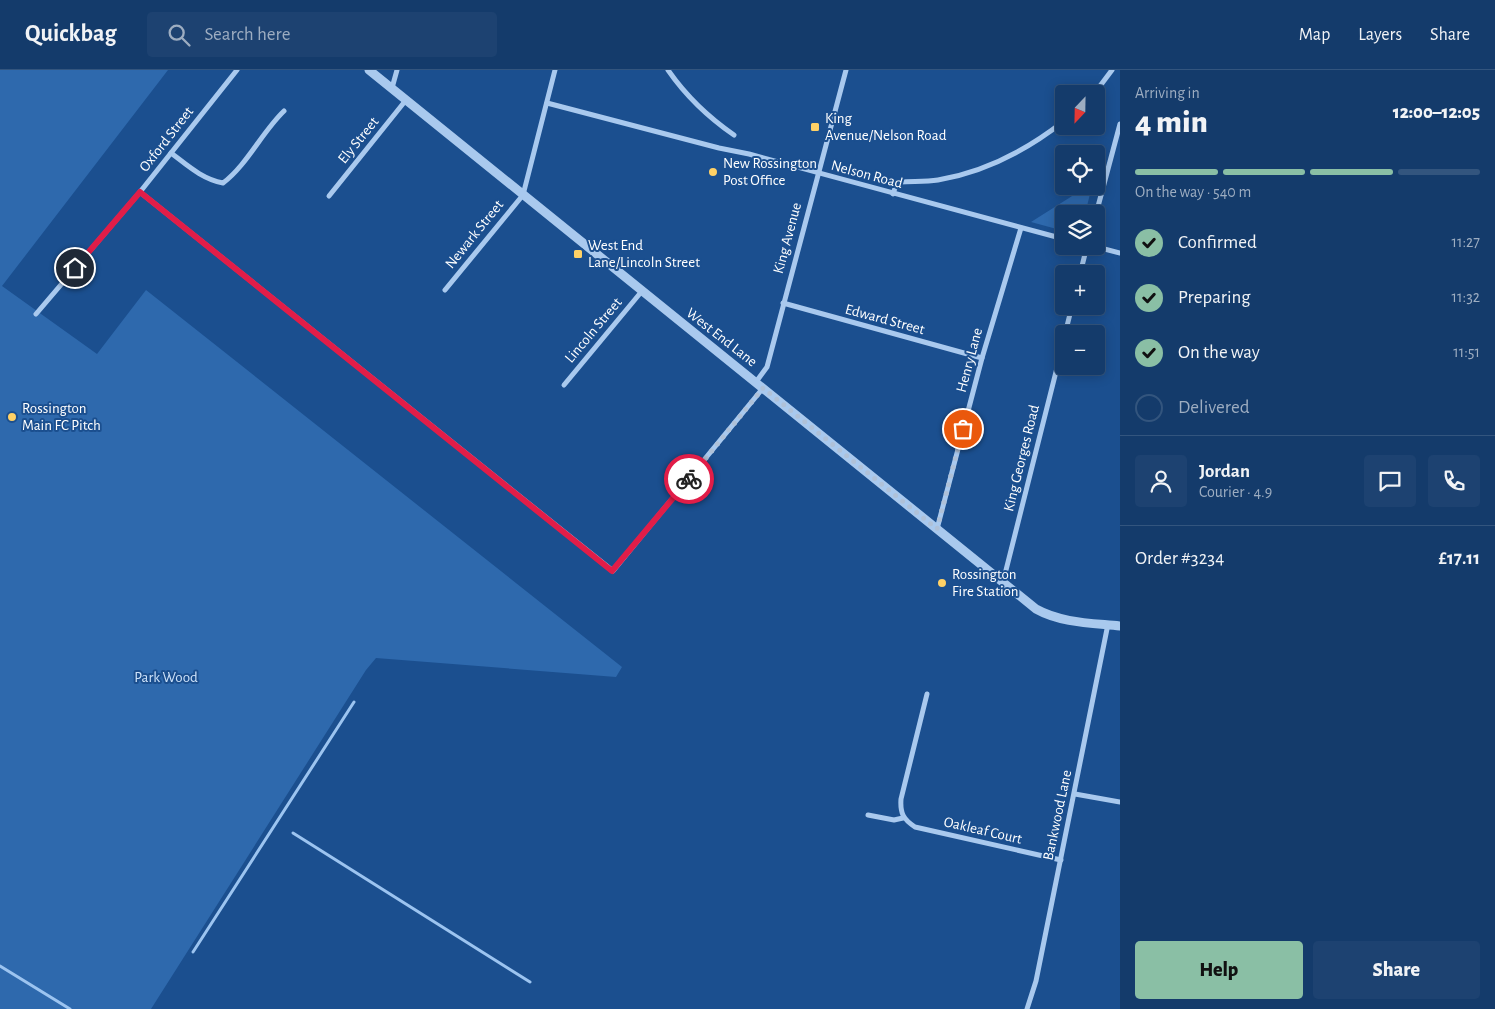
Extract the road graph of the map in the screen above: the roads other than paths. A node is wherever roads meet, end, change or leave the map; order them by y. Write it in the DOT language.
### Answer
graph roads {
  1 [pos="237,70"];
  2 [pos="369,70"];
  3 [pos="397,70"];
  4 [pos="556,70"];
  5 [pos="668,70"];
  6 [pos="846,70"];
  7 [pos="1112,70"];
  8 [pos="1101,85"];
  9 [pos="392,88"];
  10 [pos="406,99"];
  11 [pos="547,103"];
  12 [pos="284,111"];
  13 [pos="1120,124"];
  14 [pos="1055,128"];
  15 [pos="734,135"];
  16 [pos="171,153"];
  17 [pos="818,173"];
  18 [pos="140,192"];
  19 [pos="893,194"];
  20 [pos="523,195"];
  21 [pos="329,196"];
  22 [pos="1098,205"];
  23 [pos="1021,228"];
  24 [pos="1055,237"];
  25 [pos="1105,249"];
  26 [pos="1120,253"];
  27 [pos="445,290"];
  28 [pos="642,291"];
  29 [pos="783,304"];
  30 [pos="36,314"];
  31 [pos="982,358"];
  32 [pos="1055,375"];
  33 [pos="564,385"];
  34 [pos="760,385"];
  35 [pos="937,529"];
  36 [pos="1003,583"];
  37 [pos="1108,624"];
  38 [pos="1120,626"];
  39 [pos="927,694"];
  40 [pos="1075,794"];
  41 [pos="1120,802"];
  42 [pos="868,815"];
  43 [pos="903,818"];
  44 [pos="1061,860"];
  45 [pos="1027,1009"];
  1 -- 16 [label="street, Oxford Street"];
  2 -- 9 [label="street, West End Lane"];
  3 -- 9 [label="street"];
  4 -- 11 [label="street"];
  5 -- 15 [label="street"];
  6 -- 17 [label="street, King Avenue"];
  7 -- 8 [label="street"];
  9 -- 10 [label="street, West End Lane"];
  10 -- 20 [label="street, West End Lane"];
  10 -- 21 [label="street, Ely Street"];
  11 -- 17 [label="street, Nelson Road"];
  11 -- 20 [label="street"];
  12 -- 16 [label="street"];
  13 -- 22 [label="street"];
  14 -- 19 [label="street"];
  16 -- 18 [label="street, Oxford Street"];
  17 -- 19 [label="street, Nelson Road"];
  17 -- 29 [label="street, King Avenue"];
  18 -- 30 [label="street, Oxford Street"];
  18 -- 34 [label="street, King Avenue"];
  19 -- 23 [label="street, Nelson Road"];
  20 -- 27 [label="street, Newark Street"];
  20 -- 28 [label="street, West End Lane"];
  23 -- 24 [label="street, Nelson Road"];
  23 -- 31 [label="street, Henry Lane"];
  25 -- 26 [label="street"];
  28 -- 33 [label="street, Lincoln Street"];
  28 -- 34 [label="street, West End Lane"];
  29 -- 31 [label="street, Edward Street"];
  29 -- 34 [label="street, King Avenue"];
  31 -- 35 [label="street, Henry Lane"];
  32 -- 36 [label="street, King Georges Road"];
  34 -- 35 [label="street, West End Lane"];
  35 -- 36 [label="street, West End Lane"];
  36 -- 37 [label="street, West End Lane"];
  37 -- 38 [label="street, West End Lane"];
  37 -- 40 [label="street, Bankwood Lane"];
  39 -- 43 [label="street"];
  40 -- 41 [label="street"];
  40 -- 44 [label="street, Bankwood Lane"];
  42 -- 43 [label="street, Oakleaf Court"];
  43 -- 44 [label="street, Oakleaf Court"];
  44 -- 45 [label="street, Bankwood Lane"];
}
